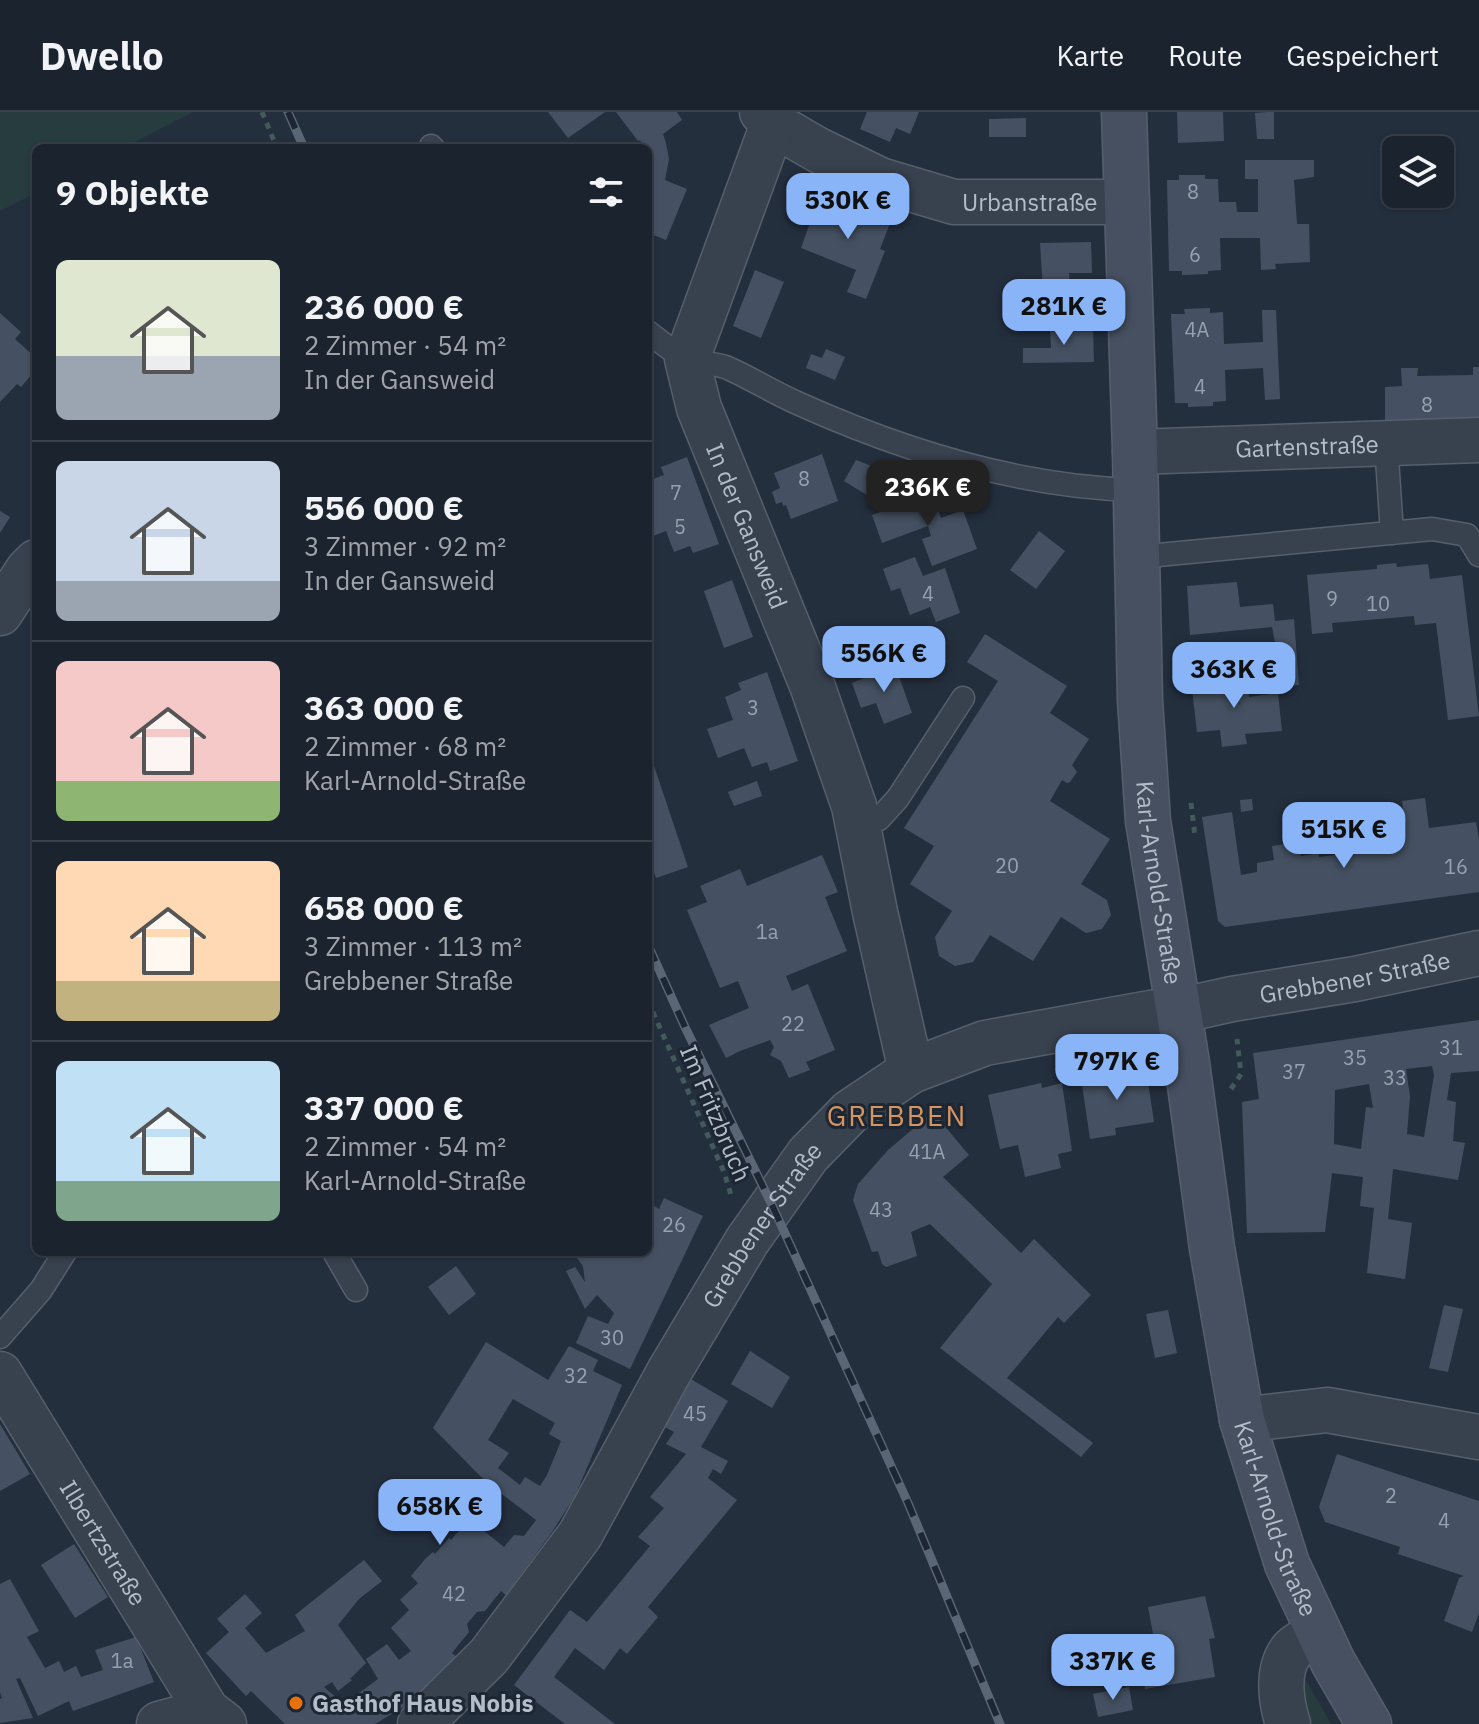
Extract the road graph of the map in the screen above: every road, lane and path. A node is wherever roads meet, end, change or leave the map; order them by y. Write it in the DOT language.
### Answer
graph roads {
  1 [pos="262,112"];
  2 [pos="1124,112"];
  3 [pos="768,118"];
  4 [pos="275,144"];
  5 [pos="1127,202"];
  6 [pos="652,335"];
  7 [pos="687,359"];
  8 [pos="1479,440"];
  9 [pos="1386,443"];
  10 [pos="1136,471"];
  11 [pos="1392,533"];
  12 [pos="1479,555"];
  13 [pos="1137,557"];
  14 [pos="32,566"];
  15 [pos="0,613"];
  16 [pos="963,698"];
  17 [pos="858,825"];
  18 [pos="1479,953"];
  19 [pos="652,1010"];
  20 [pos="1178,1011"];
  21 [pos="911,1071"];
  22 [pos="747,1241"];
  23 [pos="62,1256"];
  24 [pos="336,1256"];
  25 [pos="356,1290"];
  26 [pos="0,1337"];
  27 [pos="0,1374"];
  28 [pos="1242,1420"];
  29 [pos="1479,1437"];
  30 [pos="1319,1634"];
  31 [pos="216,1718"];
  32 [pos="159,1724"];
  33 [pos="420,1724"];
  34 [pos="1288,1724"];
  35 [pos="1369,1724"];
  1 -- 4 [label="path"];
  2 -- 5 [label="main road, Karl-Arnold-Straße"];
  3 -- 5 [label="street, Urbanstraße"];
  3 -- 7 [label="street"];
  5 -- 10 [label="main road, Karl-Arnold-Straße"];
  6 -- 7 [label="lane"];
  7 -- 10 [label="lane"];
  7 -- 17 [label="street, In der Gansweid"];
  8 -- 9 [label="street, Gartenstraße"];
  9 -- 10 [label="street, Gartenstraße"];
  9 -- 11 [label="lane"];
  10 -- 13 [label="main road, Karl-Arnold-Straße"];
  11 -- 12 [label="lane"];
  11 -- 13 [label="lane"];
  13 -- 20 [label="main road, Karl-Arnold-Straße"];
  14 -- 15 [label="street"];
  16 -- 17 [label="lane"];
  17 -- 21 [label="street, In der Gansweid"];
  18 -- 20 [label="street, Grebbener Straße"];
  19 -- 22 [label="path, Im Fritzbruch"];
  20 -- 21 [label="street, Grebbener Straße"];
  20 -- 28 [label="main road, Karl-Arnold-Straße"];
  21 -- 22 [label="street, Grebbener Straße"];
  22 -- 33 [label="street, Grebbener Straße"];
  23 -- 26 [label="lane"];
  24 -- 25 [label="lane"];
  27 -- 31 [label="street, Ilbertzstraße"];
  28 -- 29 [label="street"];
  28 -- 30 [label="main road, Karl-Arnold-Straße"];
  30 -- 34 [label="street, Karl-Arnold-Straße"];
  30 -- 35 [label="main road, Karl-Arnold-Straße"];
  31 -- 32 [label="street"];
}
